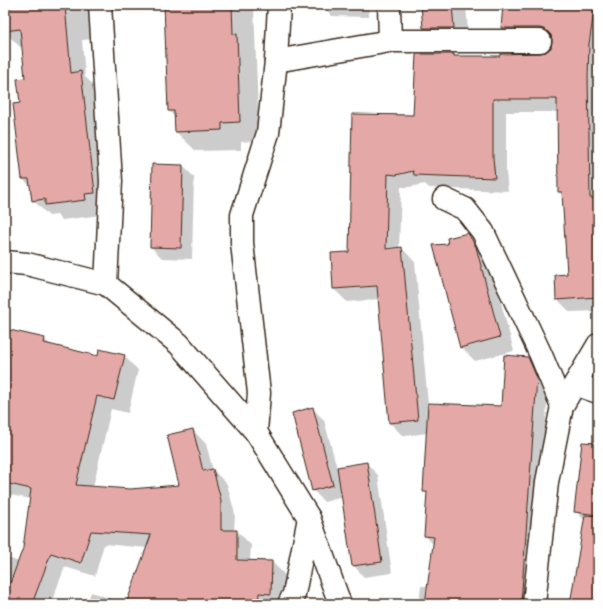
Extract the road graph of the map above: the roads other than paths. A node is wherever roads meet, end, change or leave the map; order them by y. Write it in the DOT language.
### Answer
graph roads {
  1 [pos="100,5"];
  2 [pos="279,5"];
  3 [pos="389,5"];
  4 [pos="390,41"];
  5 [pos="540,41"];
  6 [pos="276,61"];
  7 [pos="444,199"];
  8 [pos="5,262"];
  9 [pos="106,284"];
  10 [pos="598,345"];
  11 [pos="575,384"];
  12 [pos="598,392"];
  13 [pos="562,406"];
  14 [pos="256,432"];
  15 [pos="308,518"];
  16 [pos="289,604"];
  17 [pos="340,604"];
  18 [pos="534,604"];
  1 -- 9 [label="street"];
  2 -- 6 [label="street"];
  3 -- 4 [label="street"];
  4 -- 5 [label="street"];
  4 -- 6 [label="street"];
  6 -- 14 [label="street"];
  7 -- 13 [label="street"];
  8 -- 9 [label="street"];
  9 -- 14 [label="street"];
  10 -- 11 [label="street"];
  11 -- 12 [label="street"];
  11 -- 13 [label="street"];
  13 -- 18 [label="street"];
  14 -- 15 [label="street"];
  15 -- 16 [label="street"];
  15 -- 17 [label="street"];
}
